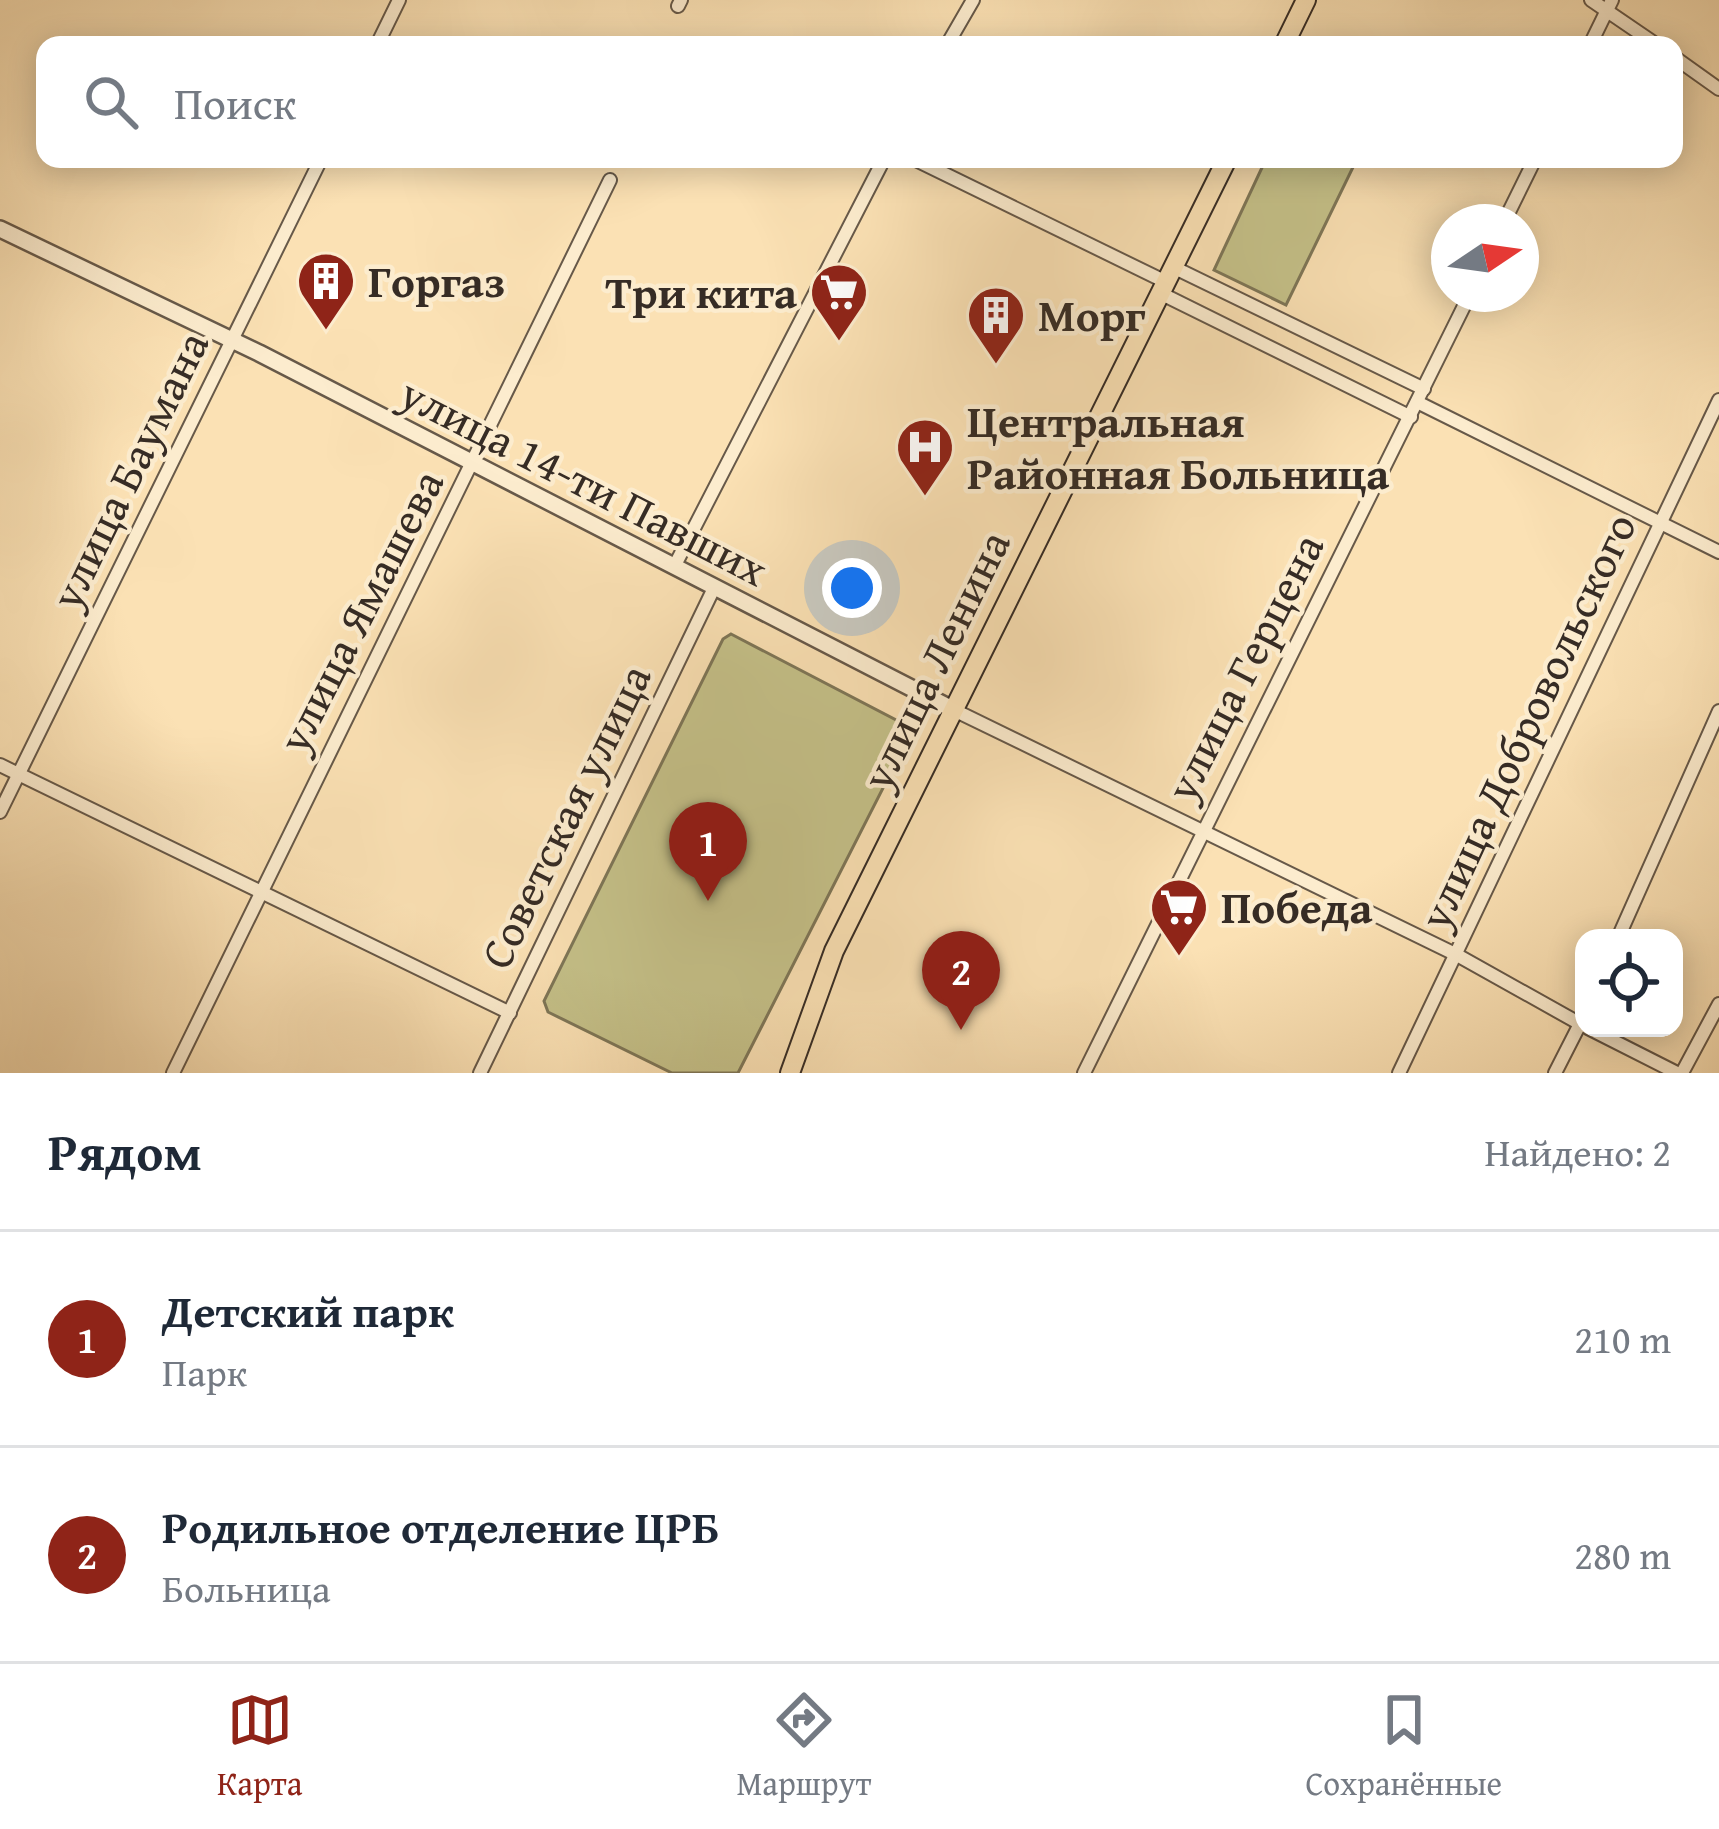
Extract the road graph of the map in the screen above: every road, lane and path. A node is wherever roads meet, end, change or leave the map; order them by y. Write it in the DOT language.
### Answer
graph roads {
  1 [pos="399,0"];
  2 [pos="973,0"];
  3 [pos="1306,0"];
  4 [pos="1592,0"];
  5 [pos="1609,5"];
  6 [pos="381,36"];
  7 [pos="952,36"];
  8 [pos="1288,36"];
  9 [pos="1594,36"];
  10 [pos="1646,36"];
  11 [pos="1683,63"];
  12 [pos="1719,89"];
  13 [pos="316,168"];
  14 [pos="879,168"];
  15 [pos="933,168"];
  16 [pos="1222,168"];
  17 [pos="1531,168"];
  18 [pos="610,180"];
  19 [pos="1513,204"];
  20 [pos="0,229"];
  21 [pos="1166,281"];
  22 [pos="1461,312"];
  23 [pos="235,341"];
  24 [pos="1421,396"];
  25 [pos="1719,400"];
  26 [pos="1411,417"];
  27 [pos="474,465"];
  28 [pos="1660,524"];
  29 [pos="1719,552"];
  30 [pos="674,567"];
  31 [pos="714,588"];
  32 [pos="955,710"];
  33 [pos="1719,711"];
  34 [pos="0,765"];
  35 [pos="19,775"];
  36 [pos="0,812"];
  37 [pos="1200,832"];
  38 [pos="259,892"];
  39 [pos="1622,929"];
  40 [pos="1457,955"];
  41 [pos="1719,1004"];
  42 [pos="510,1013"];
  43 [pos="1575,1019"];
  44 [pos="1576,1037"];
  45 [pos="1609,1037"];
  46 [pos="173,1073"];
  47 [pos="480,1073"];
  48 [pos="790,1073"];
  49 [pos="1084,1073"];
  50 [pos="1399,1073"];
  51 [pos="1555,1073"];
  52 [pos="1680,1073"];
  1 -- 6 [label="street"];
  2 -- 7 [label="street"];
  3 -- 8 [label="main road"];
  4 -- 5 [label="street"];
  5 -- 9 [label="street"];
  5 -- 10 [label="street"];
  11 -- 12 [label="street"];
  13 -- 23 [label="street, улица Баумана"];
  14 -- 30 [label="street"];
  15 -- 21 [label="street"];
  16 -- 21 [label="main road, улица Ленина"];
  17 -- 19 [label="street"];
  18 -- 27 [label="street, улица Ямашева"];
  20 -- 23 [label="street, улица 14-ти Павших"];
  21 -- 24 [label="street"];
  21 -- 26 [label="street"];
  21 -- 32 [label="main road, улица Ленина"];
  22 -- 24 [label="street, улица Герцена"];
  23 -- 27 [label="street, улица 14-ти Павших"];
  23 -- 35 [label="street, улица Баумана"];
  24 -- 26 [label="street, улица Герцена"];
  24 -- 28 [label="street"];
  25 -- 28 [label="street, улица Добровольского"];
  26 -- 37 [label="street, улица Герцена"];
  27 -- 30 [label="street, улица 14-ти Павших"];
  27 -- 38 [label="street, улица Ямашева"];
  28 -- 29 [label="street"];
  28 -- 40 [label="street, улица Добровольского"];
  30 -- 31 [label="street, улица 14-ти Павших"];
  31 -- 32 [label="street, улица 14-ти Павших"];
  31 -- 42 [label="street, Советская улица"];
  32 -- 37 [label="street, улица 14-ти Павших"];
  32 -- 48 [label="main road, улица Ленина"];
  33 -- 39 [label="street"];
  34 -- 35 [label="street"];
  35 -- 36 [label="street, улица Баумана"];
  35 -- 38 [label="street"];
  37 -- 40 [label="street, улица 14-ти Павших"];
  37 -- 49 [label="street, улица Герцена"];
  38 -- 42 [label="street"];
  38 -- 46 [label="street, улица Ямашева"];
  40 -- 43 [label="street, улица 14-ти Павших"];
  40 -- 50 [label="street, улица Добровольского"];
  41 -- 52 [label="street"];
  42 -- 47 [label="street, Советская улица"];
  44 -- 51 [label="street"];
  45 -- 52 [label="street, улица 14-ти Павших"];
}
